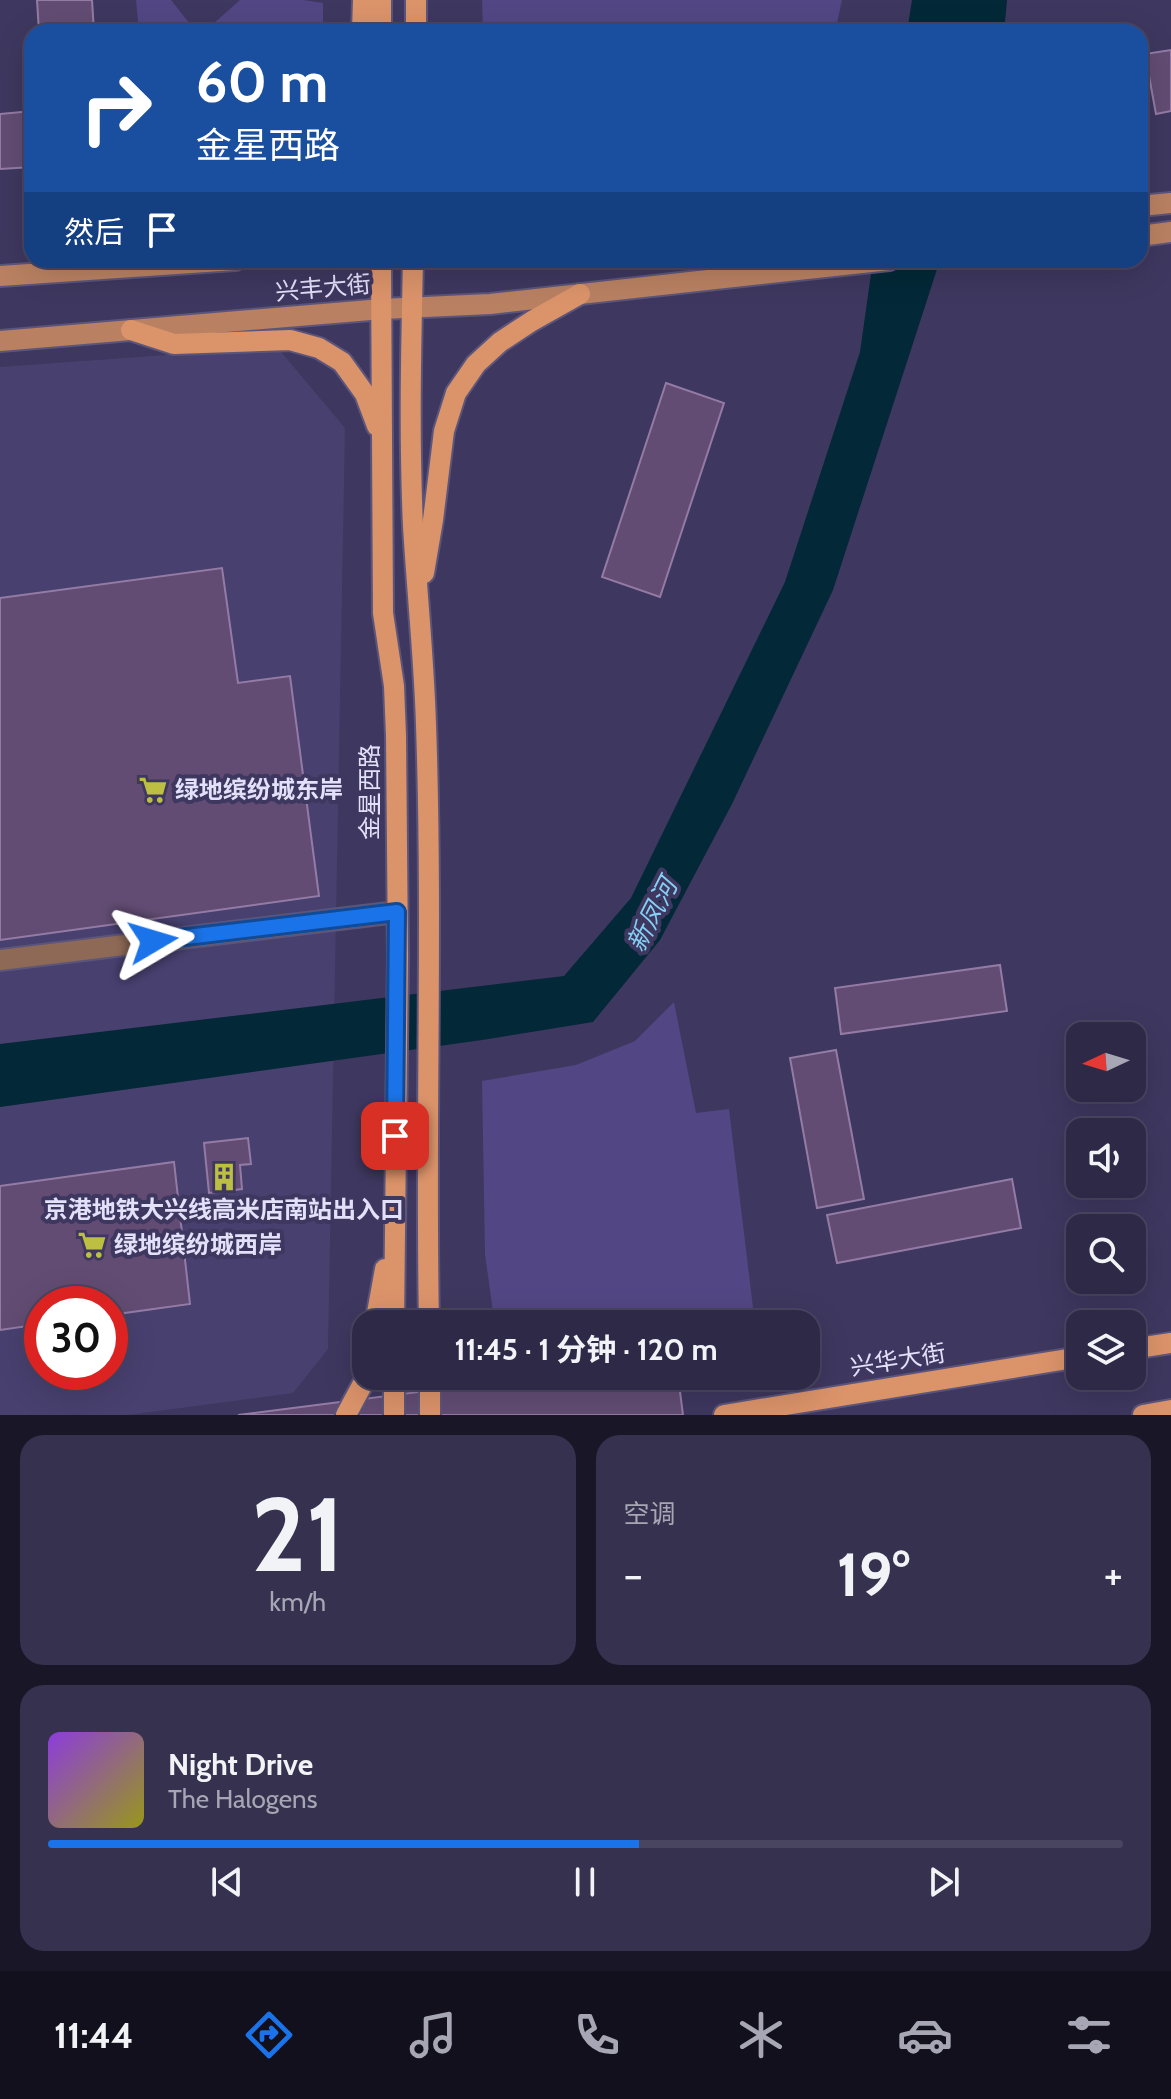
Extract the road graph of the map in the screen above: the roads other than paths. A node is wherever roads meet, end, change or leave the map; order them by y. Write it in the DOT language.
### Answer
graph roads {
  1 [pos="363,0"];
  2 [pos="381,0"];
  3 [pos="416,0"];
  4 [pos="362,24"];
  5 [pos="381,24"];
  6 [pos="416,24"];
  7 [pos="1171,203"];
  8 [pos="1148,205"];
  9 [pos="1171,232"];
  10 [pos="1148,235"];
  11 [pos="118,268"];
  12 [pos="381,268"];
  13 [pos="413,268"];
  14 [pos="806,268"];
  15 [pos="0,276"];
  16 [pos="580,294"];
  17 [pos="412,307"];
  18 [pos="382,309"];
  19 [pos="131,330"];
  20 [pos="0,341"];
  21 [pos="382,438"];
  22 [pos="419,601"];
  23 [pos="397,912"];
  24 [pos="0,960"];
  25 [pos="394,1218"];
  26 [pos="378,1310"];
  27 [pos="394,1310"];
  28 [pos="429,1310"];
  29 [pos="1171,1343"];
  30 [pos="1146,1347"];
  31 [pos="1066,1359"];
  32 [pos="359,1390"];
  33 [pos="394,1390"];
  34 [pos="430,1390"];
  35 [pos="1171,1410"];
  36 [pos="346,1415"];
  37 [pos="394,1415"];
  38 [pos="430,1415"];
  39 [pos="724,1415"];
  40 [pos="1143,1415"];
  1 -- 4 [label="main road"];
  2 -- 5 [label="main road"];
  3 -- 6 [label="main road"];
  7 -- 8 [label="main road"];
  9 -- 10 [label="main road"];
  11 -- 15 [label="main road"];
  12 -- 18 [label="main road, 金星西路"];
  13 -- 17 [label="main road"];
  14 -- 16 [label="main road, 兴丰大街"];
  16 -- 17 [label="main road, 兴丰大街"];
  16 -- 22 [label="main road"];
  17 -- 18 [label="main road, 兴丰大街"];
  17 -- 22 [label="main road"];
  18 -- 19 [label="main road, 兴丰大街"];
  18 -- 21 [label="main road, 金星西路"];
  19 -- 20 [label="main road, 兴丰大街"];
  19 -- 21 [label="main road"];
  21 -- 23 [label="main road, 金星西路"];
  22 -- 28 [label="main road"];
  23 -- 24 [label="street"];
  23 -- 25 [label="main road, 金星西路"];
  25 -- 26 [label="main road"];
  25 -- 27 [label="main road, 金星西路"];
  29 -- 30 [label="main road"];
  31 -- 39 [label="main road, 兴华大街"];
  32 -- 36 [label="main road"];
  33 -- 37 [label="main road"];
  34 -- 38 [label="main road"];
  35 -- 40 [label="main road"];
}
